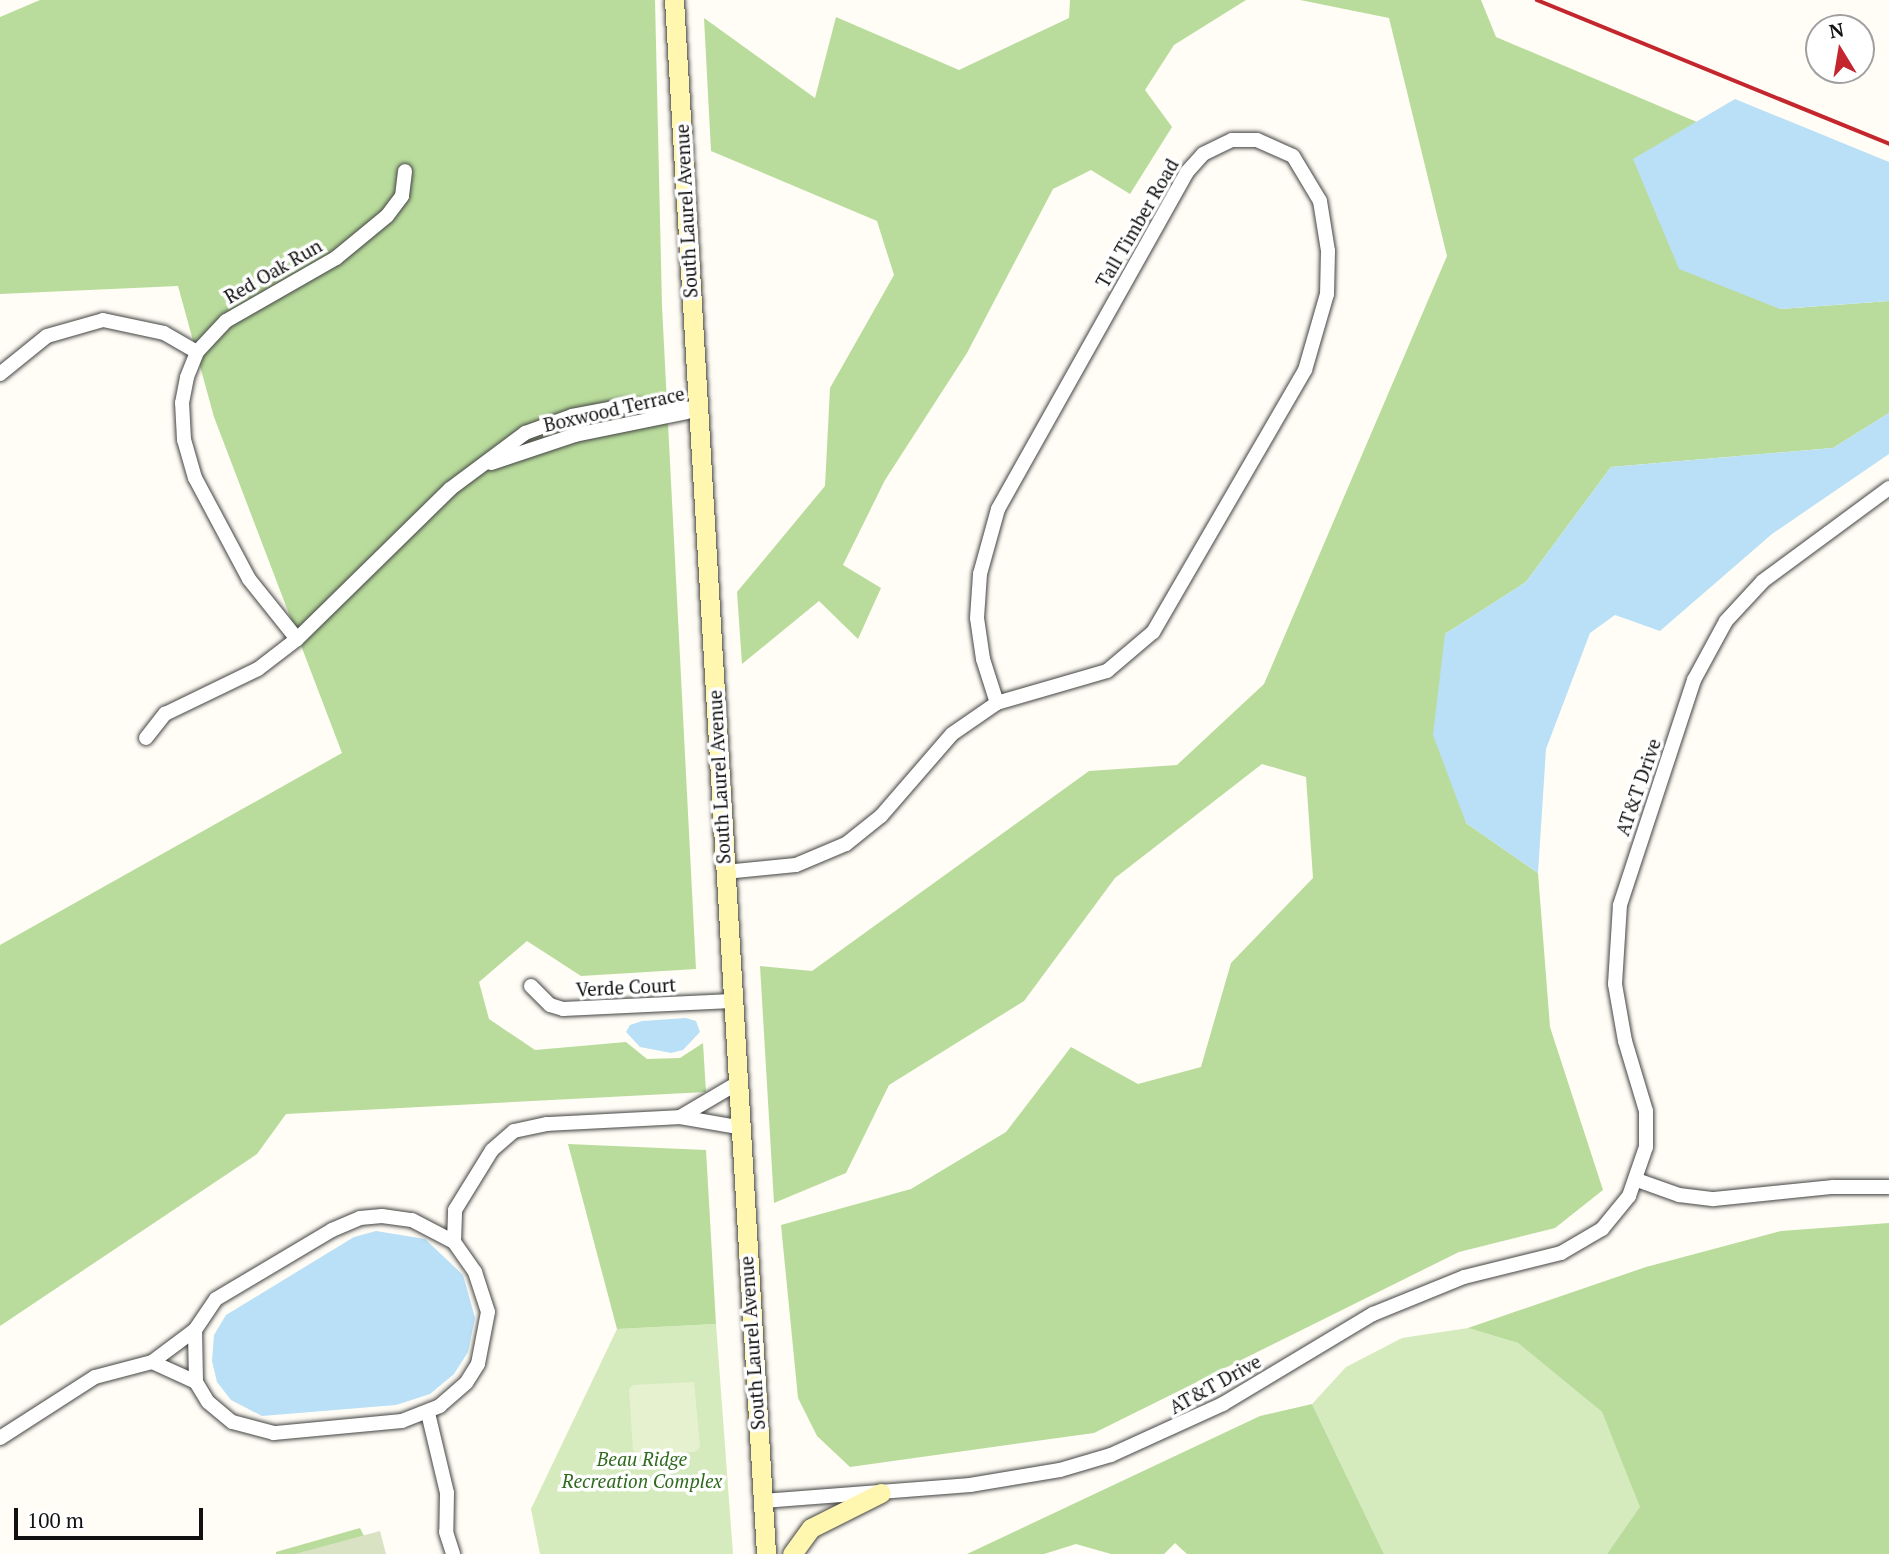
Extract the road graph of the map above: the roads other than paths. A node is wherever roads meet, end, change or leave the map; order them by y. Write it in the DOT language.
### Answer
graph roads {
  1 [pos="674,0"];
  2 [pos="405,171"];
  3 [pos="197,352"];
  4 [pos="0,374"];
  5 [pos="698,409"];
  6 [pos="1889,488"];
  7 [pos="297,639"];
  8 [pos="997,703"];
  9 [pos="145,738"];
  10 [pos="725,872"];
  11 [pos="531,986"];
  12 [pos="732,1001"];
  13 [pos="736,1084"];
  14 [pos="680,1117"];
  15 [pos="738,1127"];
  16 [pos="1637,1180"];
  17 [pos="1889,1187"];
  18 [pos="456,1210"];
  19 [pos="426,1224"];
  20 [pos="454,1242"];
  21 [pos="195,1330"];
  22 [pos="152,1362"];
  23 [pos="196,1382"];
  24 [pos="428,1413"];
  25 [pos="0,1438"];
  26 [pos="881,1493"];
  27 [pos="763,1501"];
  28 [pos="453,1554"];
  29 [pos="766,1554"];
  30 [pos="792,1554"];
  1 -- 5 [label="main road, South Laurel Avenue"];
  2 -- 3 [label="street, Red Oak Run"];
  3 -- 4 [label="street"];
  3 -- 7 [label="street, Red Oak Run"];
  5 -- 7 [label="street, Boxwood Terrace"];
  5 -- 10 [label="main road, South Laurel Avenue"];
  6 -- 16 [label="street, AT&T Drive"];
  7 -- 9 [label="street, Boxwood Terrace"];
  8 -- 8 [label="street, Tall Timber Road"];
  8 -- 10 [label="street, Tall Timber Road"];
  10 -- 12 [label="main road, South Laurel Avenue"];
  11 -- 12 [label="street, Verde Court"];
  12 -- 13 [label="main road, South Laurel Avenue"];
  13 -- 14 [label="street"];
  13 -- 15 [label="main road, South Laurel Avenue"];
  14 -- 15 [label="street"];
  14 -- 18 [label="street"];
  15 -- 27 [label="main road, South Laurel Avenue"];
  16 -- 17 [label="street"];
  16 -- 26 [label="street, AT&T Drive"];
  18 -- 19 [label="street"];
  18 -- 20 [label="street"];
  19 -- 20 [label="street"];
  19 -- 21 [label="street"];
  20 -- 24 [label="street"];
  21 -- 22 [label="street"];
  21 -- 23 [label="street"];
  22 -- 23 [label="street"];
  22 -- 25 [label="street"];
  23 -- 24 [label="street"];
  24 -- 28 [label="street"];
  26 -- 27 [label="street, AT&T Drive"];
  26 -- 30 [label="main road"];
  27 -- 29 [label="main road, South Laurel Avenue"];
}
